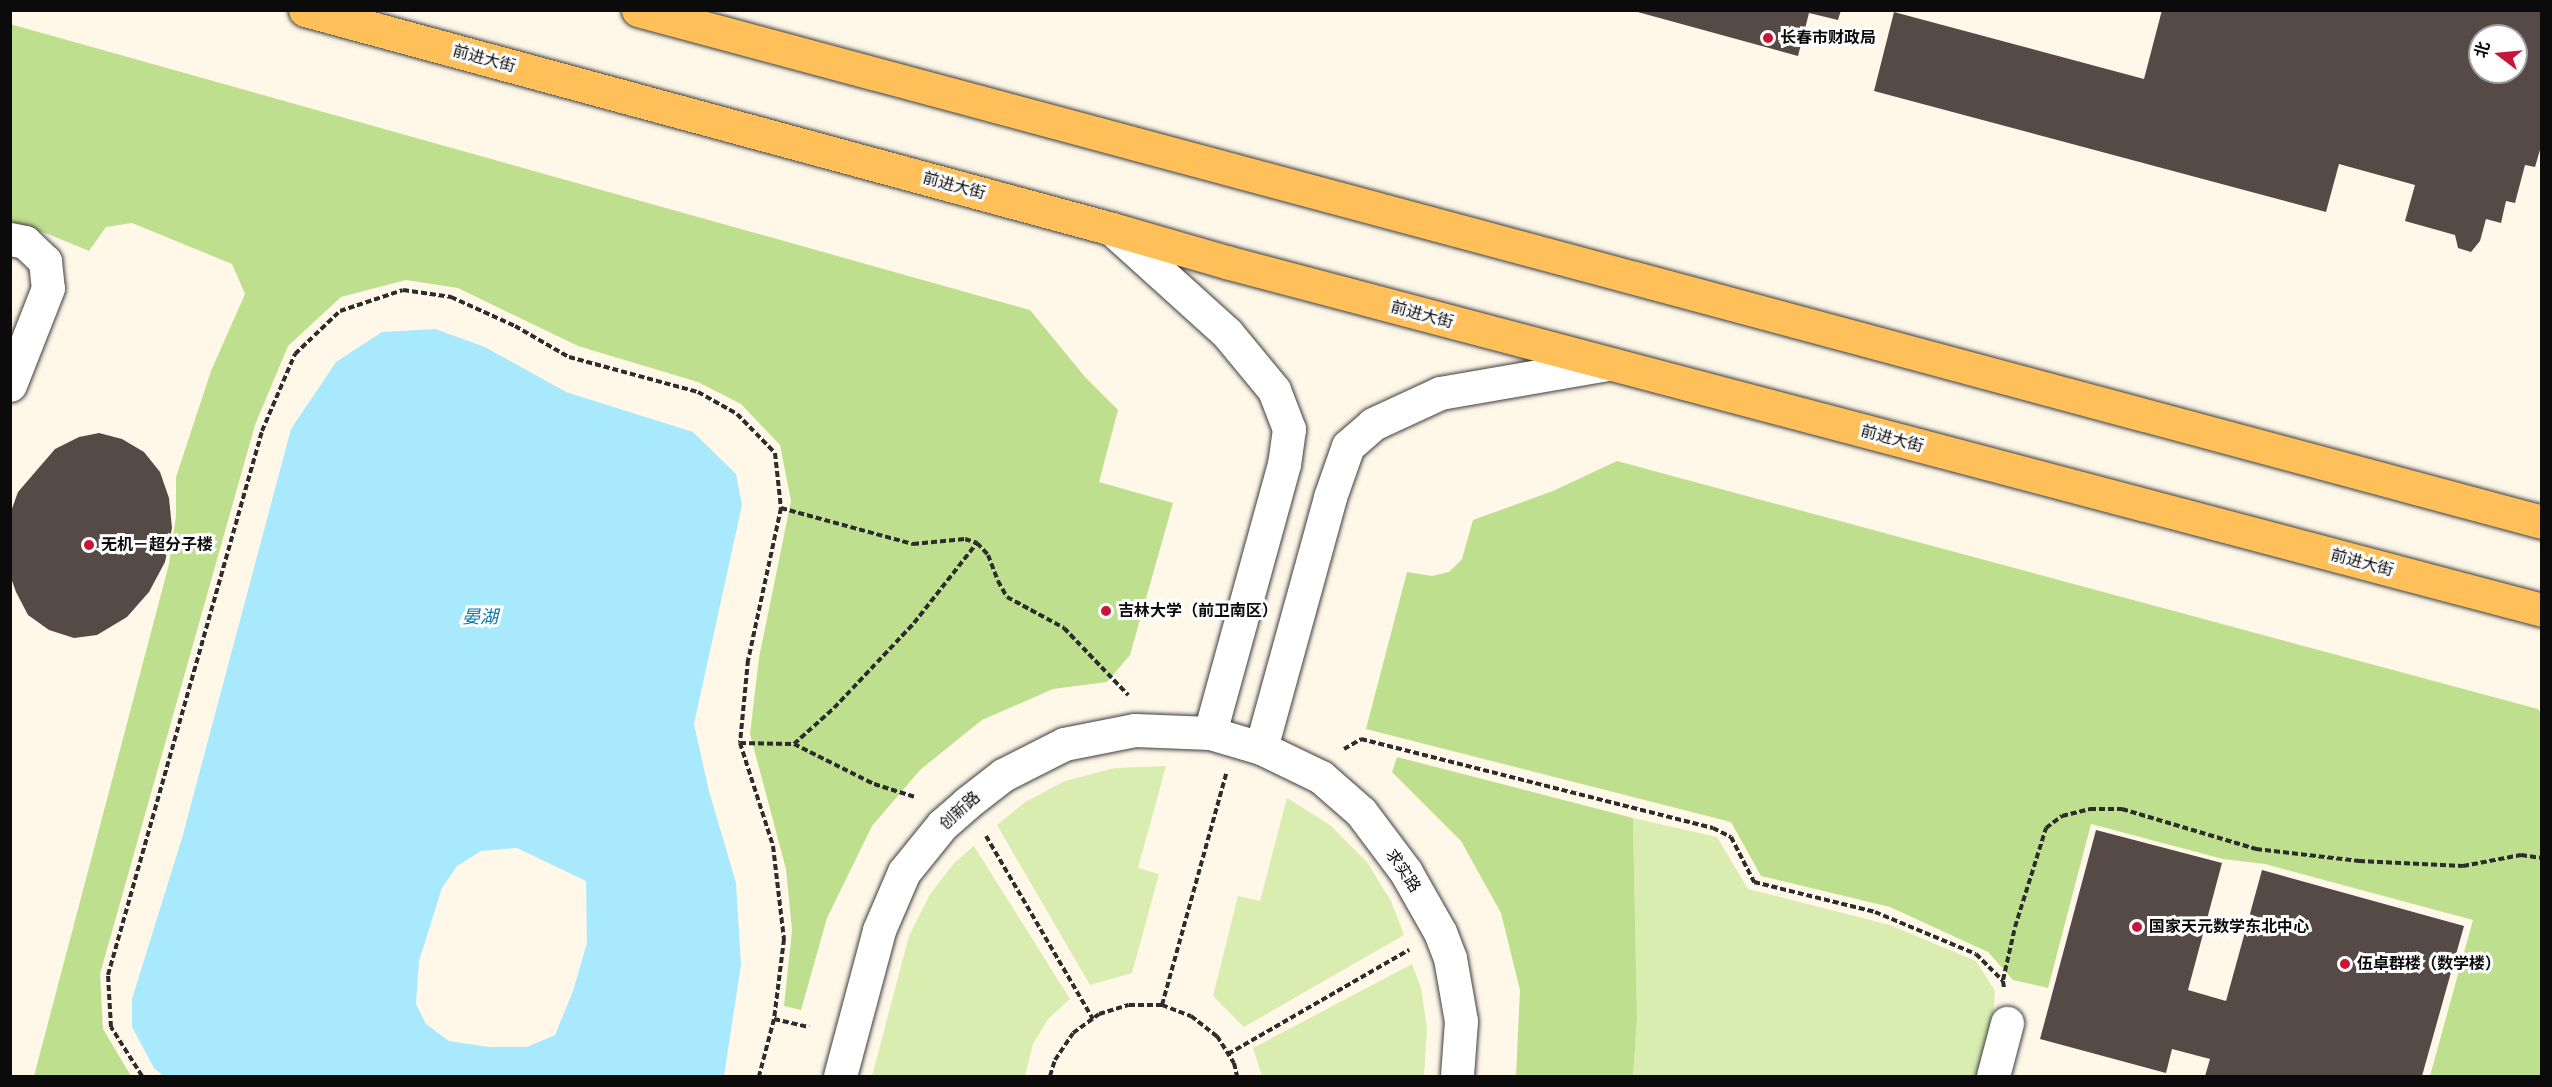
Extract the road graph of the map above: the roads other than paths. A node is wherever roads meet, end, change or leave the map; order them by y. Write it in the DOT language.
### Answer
graph roads {
  1 [pos="305,10"];
  2 [pos="638,10"];
  3 [pos="1112,229"];
  4 [pos="10,239"];
  5 [pos="1608,364"];
  6 [pos="10,385"];
  7 [pos="2541,522"];
  8 [pos="2541,610"];
  9 [pos="1236,740"];
  10 [pos="2007,1023"];
  11 [pos="840,1077"];
  12 [pos="1457,1077"];
  13 [pos="1993,1077"];
  1 -- 3 [label="main road, 前进大街"];
  2 -- 7 [label="main road"];
  3 -- 5 [label="main road, 前进大街"];
  3 -- 9 [label="lane"];
  4 -- 6 [label="lane"];
  5 -- 8 [label="main road, 前进大街"];
  5 -- 9 [label="lane"];
  9 -- 11 [label="lane, 创新路"];
  9 -- 12 [label="lane, 求实路"];
  10 -- 13 [label="lane"];
}
